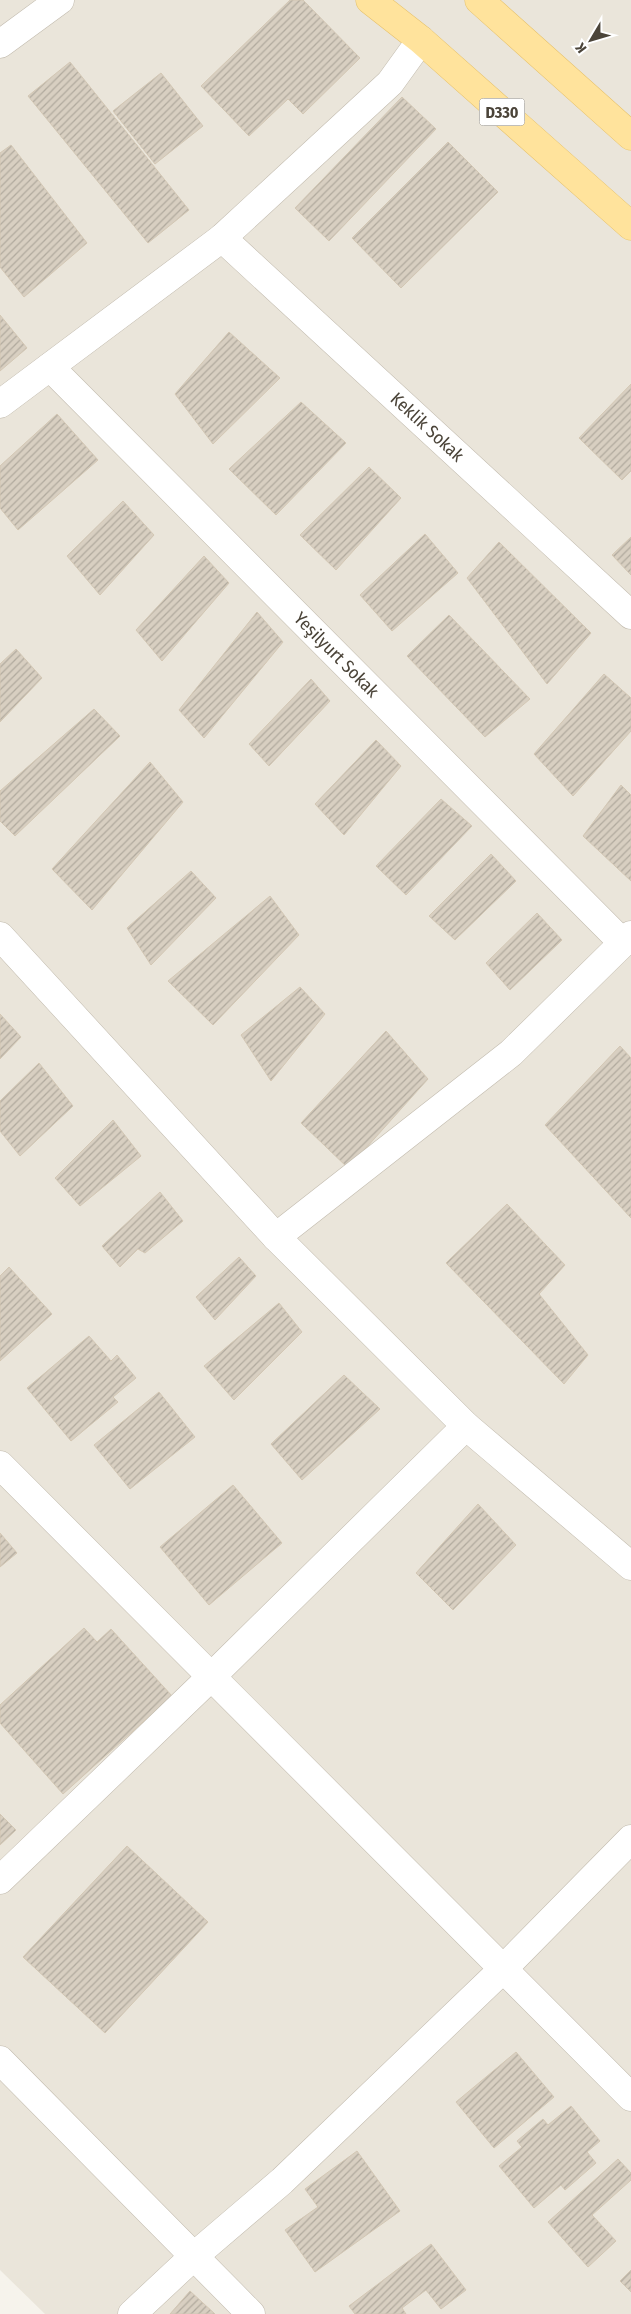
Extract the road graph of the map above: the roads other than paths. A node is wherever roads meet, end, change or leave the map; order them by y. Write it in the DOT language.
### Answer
graph roads {
  1 [pos="60,0"];
  2 [pos="370,0"];
  3 [pos="479,0"];
  4 [pos="421,40"];
  5 [pos="0,44"];
  6 [pos="631,136"];
  7 [pos="631,226"];
  8 [pos="222,238"];
  9 [pos="50,367"];
  10 [pos="0,404"];
  11 [pos="631,615"];
  12 [pos="0,936"];
  13 [pos="627,939"];
  14 [pos="276,1237"];
  15 [pos="466,1426"];
  16 [pos="0,1465"];
  17 [pos="631,1566"];
  18 [pos="211,1677"];
  19 [pos="631,1839"];
  20 [pos="0,1880"];
  21 [pos="503,1969"];
  22 [pos="0,2060"];
  23 [pos="631,2097"];
  24 [pos="193,2257"];
  25 [pos="132,2314"];
  26 [pos="251,2314"];
  1 -- 5 [label="street"];
  2 -- 4 [label="main road, D330"];
  3 -- 6 [label="main road"];
  4 -- 7 [label="main road, D330"];
  4 -- 8 [label="street"];
  8 -- 9 [label="street"];
  8 -- 11 [label="street, Keklik Sokak"];
  9 -- 10 [label="street"];
  9 -- 13 [label="street, Yeşilyurt Sokak"];
  12 -- 14 [label="street"];
  13 -- 14 [label="street"];
  14 -- 15 [label="street"];
  15 -- 17 [label="street"];
  15 -- 18 [label="street"];
  16 -- 18 [label="street"];
  18 -- 20 [label="street"];
  18 -- 21 [label="street"];
  19 -- 21 [label="street"];
  21 -- 23 [label="street"];
  21 -- 24 [label="street"];
  22 -- 24 [label="street"];
  24 -- 25 [label="street"];
  24 -- 26 [label="street"];
}
